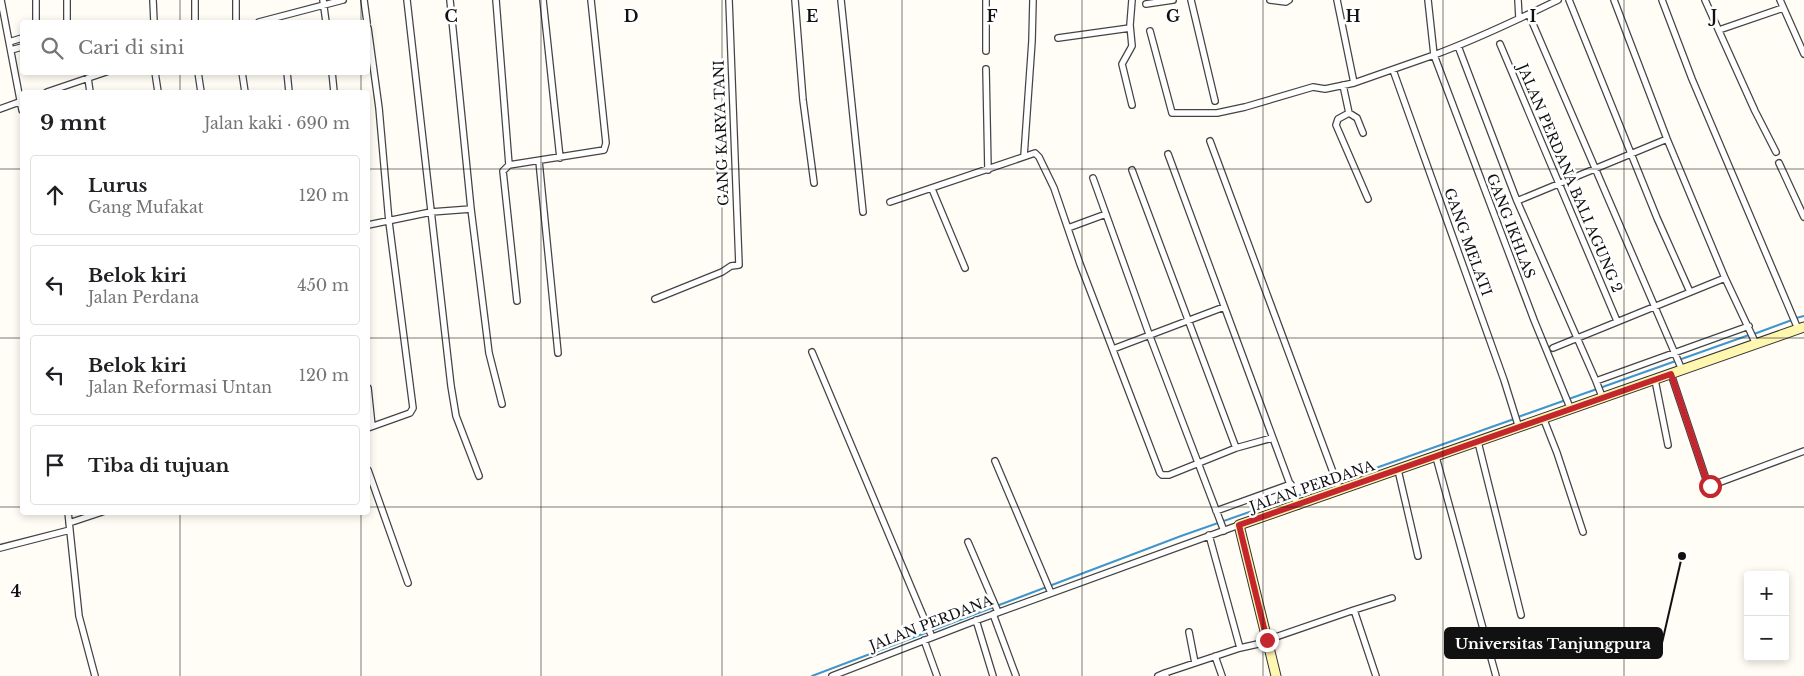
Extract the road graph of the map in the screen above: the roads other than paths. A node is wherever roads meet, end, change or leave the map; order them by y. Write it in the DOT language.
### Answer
graph roads {
  1 [pos="1,0"];
  2 [pos="36,0"];
  3 [pos="67,0"];
  4 [pos="153,0"];
  5 [pos="195,0"];
  6 [pos="236,0"];
  7 [pos="343,0"];
  8 [pos="364,0"];
  9 [pos="407,0"];
  10 [pos="450,0"];
  11 [pos="496,0"];
  12 [pos="543,0"];
  13 [pos="591,0"];
  14 [pos="728,0"];
  15 [pos="795,0"];
  16 [pos="841,0"];
  17 [pos="986,0"];
  18 [pos="1032,0"];
  19 [pos="1132,0"];
  20 [pos="1173,0"];
  21 [pos="1191,0"];
  22 [pos="1270,0"];
  23 [pos="1289,0"];
  24 [pos="1337,0"];
  25 [pos="1428,0"];
  26 [pos="1518,0"];
  27 [pos="1558,0"];
  28 [pos="1568,0"];
  29 [pos="1614,0"];
  30 [pos="1662,0"];
  31 [pos="1705,0"];
  32 [pos="1780,0"];
  33 [pos="324,3"];
  34 [pos="1146,4"];
  35 [pos="1782,8"];
  36 [pos="1530,17"];
  37 [pos="1519,18"];
  38 [pos="36,20"];
  39 [pos="66,20"];
  40 [pos="154,20"];
  41 [pos="196,20"];
  42 [pos="236,20"];
  43 [pos="280,20"];
  44 [pos="326,20"];
  45 [pos="367,20"];
  46 [pos="1130,28"];
  47 [pos="1719,30"];
  48 [pos="1150,31"];
  49 [pos="1058,38"];
  50 [pos="20,39"];
  51 [pos="9,42"];
  52 [pos="370,43"];
  53 [pos="1500,44"];
  54 [pos="20,48"];
  55 [pos="1458,48"];
  56 [pos="11,50"];
  57 [pos="986,51"];
  58 [pos="1804,54"];
  59 [pos="1434,55"];
  60 [pos="986,69"];
  61 [pos="1393,70"];
  62 [pos="97,75"];
  63 [pos="155,75"];
  64 [pos="198,75"];
  65 [pos="242,75"];
  66 [pos="287,75"];
  67 [pos="332,75"];
  68 [pos="88,78"];
  69 [pos="1354,83"];
  70 [pos="1343,86"];
  71 [pos="53,90"];
  72 [pos="90,90"];
  73 [pos="158,90"];
  74 [pos="200,90"];
  75 [pos="244,90"];
  76 [pos="289,90"];
  77 [pos="334,90"];
  78 [pos="20,92"];
  79 [pos="1215,101"];
  80 [pos="20,102"];
  81 [pos="1132,105"];
  82 [pos="0,109"];
  83 [pos="1349,112"];
  84 [pos="1363,133"];
  85 [pos="1667,140"];
  86 [pos="1210,141"];
  87 [pos="1776,152"];
  88 [pos="1168,154"];
  89 [pos="1632,155"];
  90 [pos="1024,156"];
  91 [pos="560,158"];
  92 [pos="540,161"];
  93 [pos="1779,163"];
  94 [pos="509,165"];
  95 [pos="1595,169"];
  96 [pos="988,170"];
  97 [pos="1132,170"];
  98 [pos="1093,178"];
  99 [pos="814,183"];
  100 [pos="1559,184"];
  101 [pos="932,189"];
  102 [pos="1368,199"];
  103 [pos="1517,201"];
  104 [pos="890,202"];
  105 [pos="471,208"];
  106 [pos="431,212"];
  107 [pos="863,212"];
  108 [pos="1106,214"];
  109 [pos="1804,217"];
  110 [pos="388,222"];
  111 [pos="370,225"];
  112 [pos="1068,228"];
  113 [pos="965,268"];
  114 [pos="1725,278"];
  115 [pos="1690,292"];
  116 [pos="655,299"];
  117 [pos="517,301"];
  118 [pos="1653,306"];
  119 [pos="1224,308"];
  120 [pos="1187,320"];
  121 [pos="1617,321"];
  122 [pos="1749,327"];
  123 [pos="1799,327"];
  124 [pos="1149,334"];
  125 [pos="1576,338"];
  126 [pos="1756,342"];
  127 [pos="1553,348"];
  128 [pos="1113,349"];
  129 [pos="558,352"];
  130 [pos="812,352"];
  131 [pos="1676,354"];
  132 [pos="1682,369"];
  133 [pos="1671,374"];
  134 [pos="1655,380"];
  135 [pos="1597,382"];
  136 [pos="1602,396"];
  137 [pos="502,404"];
  138 [pos="1570,407"];
  139 [pos="1544,420"];
  140 [pos="1518,426"];
  141 [pos="370,427"];
  142 [pos="1272,438"];
  143 [pos="1478,442"];
  144 [pos="1668,446"];
  145 [pos="1236,448"];
  146 [pos="1804,451"];
  147 [pos="1436,457"];
  148 [pos="995,461"];
  149 [pos="1198,463"];
  150 [pos="1398,470"];
  151 [pos="370,476"];
  152 [pos="479,476"];
  153 [pos="1291,485"];
  154 [pos="1339,489"];
  155 [pos="1297,503"];
  156 [pos="1216,511"];
  157 [pos="68,515"];
  158 [pos="93,515"];
  159 [pos="69,523"];
  160 [pos="1239,525"];
  161 [pos="1222,528"];
  162 [pos="70,530"];
  163 [pos="1583,532"];
  164 [pos="1209,535"];
  165 [pos="968,542"];
  166 [pos="0,548"];
  167 [pos="1418,556"];
  168 [pos="408,584"];
  169 [pos="1050,592"];
  170 [pos="1392,598"];
  171 [pos="1354,610"];
  172 [pos="995,613"];
  173 [pos="1521,614"];
  174 [pos="976,620"];
  175 [pos="1189,632"];
  176 [pos="932,636"];
  177 [pos="924,640"];
  178 [pos="1267,641"];
  179 [pos="1240,648"];
  180 [pos="1215,656"];
  181 [pos="1195,663"];
  182 [pos="1166,675"];
  183 [pos="95,676"];
  184 [pos="832,676"];
  185 [pos="937,676"];
  186 [pos="993,676"];
  187 [pos="1016,676"];
  188 [pos="1158,676"];
  189 [pos="1222,676"];
  190 [pos="1276,676"];
  191 [pos="1376,676"];
  192 [pos="1496,676"];
  1 -- 51 [label="street"];
  2 -- 38 [label="street"];
  3 -- 39 [label="street"];
  4 -- 40 [label="street"];
  5 -- 41 [label="street"];
  6 -- 42 [label="street"];
  7 -- 33 [label="street"];
  8 -- 45 [label="street"];
  9 -- 106 [label="street"];
  10 -- 105 [label="street"];
  11 -- 94 [label="street"];
  12 -- 91 [label="street"];
  13 -- 91 [label="street"];
  14 -- 116 [label="street, GANG KARYA TANI"];
  15 -- 99 [label="street"];
  16 -- 107 [label="street"];
  17 -- 57 [label="street"];
  18 -- 90 [label="street"];
  19 -- 46 [label="street"];
  20 -- 34 [label="street"];
  21 -- 79 [label="street"];
  22 -- 23 [label="street"];
  24 -- 69 [label="street"];
  25 -- 59 [label="street, GANG IKHLAS"];
  26 -- 37 [label="street"];
  27 -- 37 [label="street"];
  28 -- 89 [label="street"];
  29 -- 85 [label="street"];
  30 -- 123 [label="street"];
  31 -- 47 [label="street"];
  32 -- 35 [label="street"];
  33 -- 43 [label="street"];
  33 -- 44 [label="street"];
  35 -- 47 [label="street"];
  35 -- 58 [label="street"];
  36 -- 95 [label="street"];
  37 -- 55 [label="street"];
  46 -- 49 [label="street"];
  46 -- 81 [label="street"];
  47 -- 87 [label="street"];
  48 -- 70 [label="street"];
  50 -- 51 [label="street"];
  51 -- 56 [label="street"];
  52 -- 110 [label="street"];
  53 -- 100 [label="street, JALAN PERDANA BALI AGUNG 2"];
  54 -- 56 [label="street"];
  55 -- 59 [label="street"];
  55 -- 103 [label="street"];
  56 -- 78 [label="street"];
  59 -- 61 [label="street"];
  59 -- 138 [label="street, GANG IKHLAS"];
  60 -- 96 [label="street"];
  61 -- 69 [label="street"];
  61 -- 140 [label="street, GANG MELATI"];
  62 -- 68 [label="street"];
  63 -- 73 [label="street"];
  64 -- 74 [label="street"];
  65 -- 75 [label="street"];
  66 -- 76 [label="street"];
  67 -- 77 [label="street"];
  68 -- 71 [label="street"];
  68 -- 72 [label="street"];
  69 -- 70 [label="street"];
  70 -- 83 [label="street"];
  80 -- 82 [label="street"];
  83 -- 84 [label="street"];
  83 -- 102 [label="street"];
  85 -- 89 [label="street"];
  85 -- 114 [label="street"];
  86 -- 154 [label="street"];
  88 -- 119 [label="street"];
  89 -- 95 [label="street"];
  89 -- 115 [label="street"];
  90 -- 96 [label="street"];
  90 -- 112 [label="street"];
  91 -- 92 [label="street"];
  92 -- 94 [label="street"];
  92 -- 129 [label="street"];
  93 -- 109 [label="street"];
  94 -- 117 [label="street"];
  95 -- 100 [label="street"];
  95 -- 118 [label="street"];
  96 -- 101 [label="street"];
  97 -- 120 [label="street"];
  98 -- 108 [label="street"];
  100 -- 103 [label="street"];
  100 -- 121 [label="street, JALAN PERDANA BALI AGUNG 2"];
  101 -- 104 [label="street"];
  101 -- 113 [label="street"];
  103 -- 125 [label="street"];
  105 -- 106 [label="street"];
  105 -- 137 [label="street"];
  106 -- 110 [label="street"];
  106 -- 152 [label="street"];
  108 -- 112 [label="street"];
  108 -- 124 [label="street"];
  110 -- 111 [label="street"];
  110 -- 141 [label="street"];
  112 -- 128 [label="street"];
  114 -- 115 [label="street"];
  114 -- 122 [label="street"];
  115 -- 118 [label="street"];
  118 -- 121 [label="street"];
  118 -- 131 [label="street"];
  119 -- 120 [label="street"];
  119 -- 142 [label="street"];
  120 -- 124 [label="street"];
  120 -- 145 [label="street"];
  121 -- 125 [label="street"];
  122 -- 126 [label="street"];
  122 -- 131 [label="street"];
  123 -- 126 [label="street, JALAN PERDANA"];
  124 -- 128 [label="street"];
  124 -- 149 [label="street"];
  125 -- 127 [label="street"];
  125 -- 135 [label="street"];
  126 -- 132 [label="street, JALAN PERDANA"];
  128 -- 149 [label="street"];
  130 -- 176 [label="street"];
  131 -- 132 [label="street"];
  131 -- 135 [label="street"];
  132 -- 133 [label="street, JALAN PERDANA"];
  133 -- 134 [label="street, JALAN PERDANA"];
  133 -- 146 [label="street"];
  134 -- 136 [label="street, JALAN PERDANA"];
  134 -- 144 [label="street"];
  135 -- 136 [label="street"];
  136 -- 138 [label="street, JALAN PERDANA"];
  138 -- 139 [label="street, JALAN PERDANA"];
  139 -- 140 [label="street, JALAN PERDANA"];
  139 -- 163 [label="street"];
  140 -- 143 [label="street, JALAN PERDANA"];
  142 -- 145 [label="street"];
  142 -- 153 [label="street"];
  143 -- 147 [label="street, JALAN PERDANA"];
  143 -- 173 [label="street"];
  145 -- 149 [label="street"];
  147 -- 150 [label="street, JALAN PERDANA"];
  147 -- 192 [label="street"];
  148 -- 169 [label="street"];
  149 -- 156 [label="street"];
  150 -- 154 [label="street, JALAN PERDANA"];
  150 -- 167 [label="street"];
  151 -- 168 [label="street"];
  153 -- 155 [label="street"];
  153 -- 156 [label="street"];
  154 -- 155 [label="street, JALAN PERDANA"];
  155 -- 160 [label="street, JALAN PERDANA"];
  156 -- 161 [label="street"];
  157 -- 159 [label="street"];
  158 -- 159 [label="street"];
  159 -- 162 [label="street"];
  160 -- 161 [label="street, JALAN PERDANA"];
  160 -- 178 [label="street"];
  161 -- 164 [label="street, JALAN PERDANA"];
  162 -- 166 [label="street"];
  162 -- 183 [label="street"];
  164 -- 169 [label="street, JALAN PERDANA"];
  164 -- 179 [label="street"];
  165 -- 172 [label="street"];
  169 -- 172 [label="street, JALAN PERDANA"];
  170 -- 171 [label="street"];
  171 -- 178 [label="street"];
  171 -- 191 [label="street"];
  172 -- 174 [label="street, JALAN PERDANA"];
  172 -- 187 [label="street"];
  174 -- 176 [label="street, JALAN PERDANA"];
  174 -- 186 [label="street"];
  175 -- 181 [label="street"];
  176 -- 177 [label="street, JALAN PERDANA"];
  177 -- 184 [label="street, JALAN PERDANA"];
  177 -- 185 [label="street"];
  178 -- 179 [label="street"];
  178 -- 190 [label="street"];
  179 -- 180 [label="street"];
  180 -- 181 [label="street"];
  180 -- 189 [label="street"];
  181 -- 182 [label="street"];
  182 -- 188 [label="street"];
}
